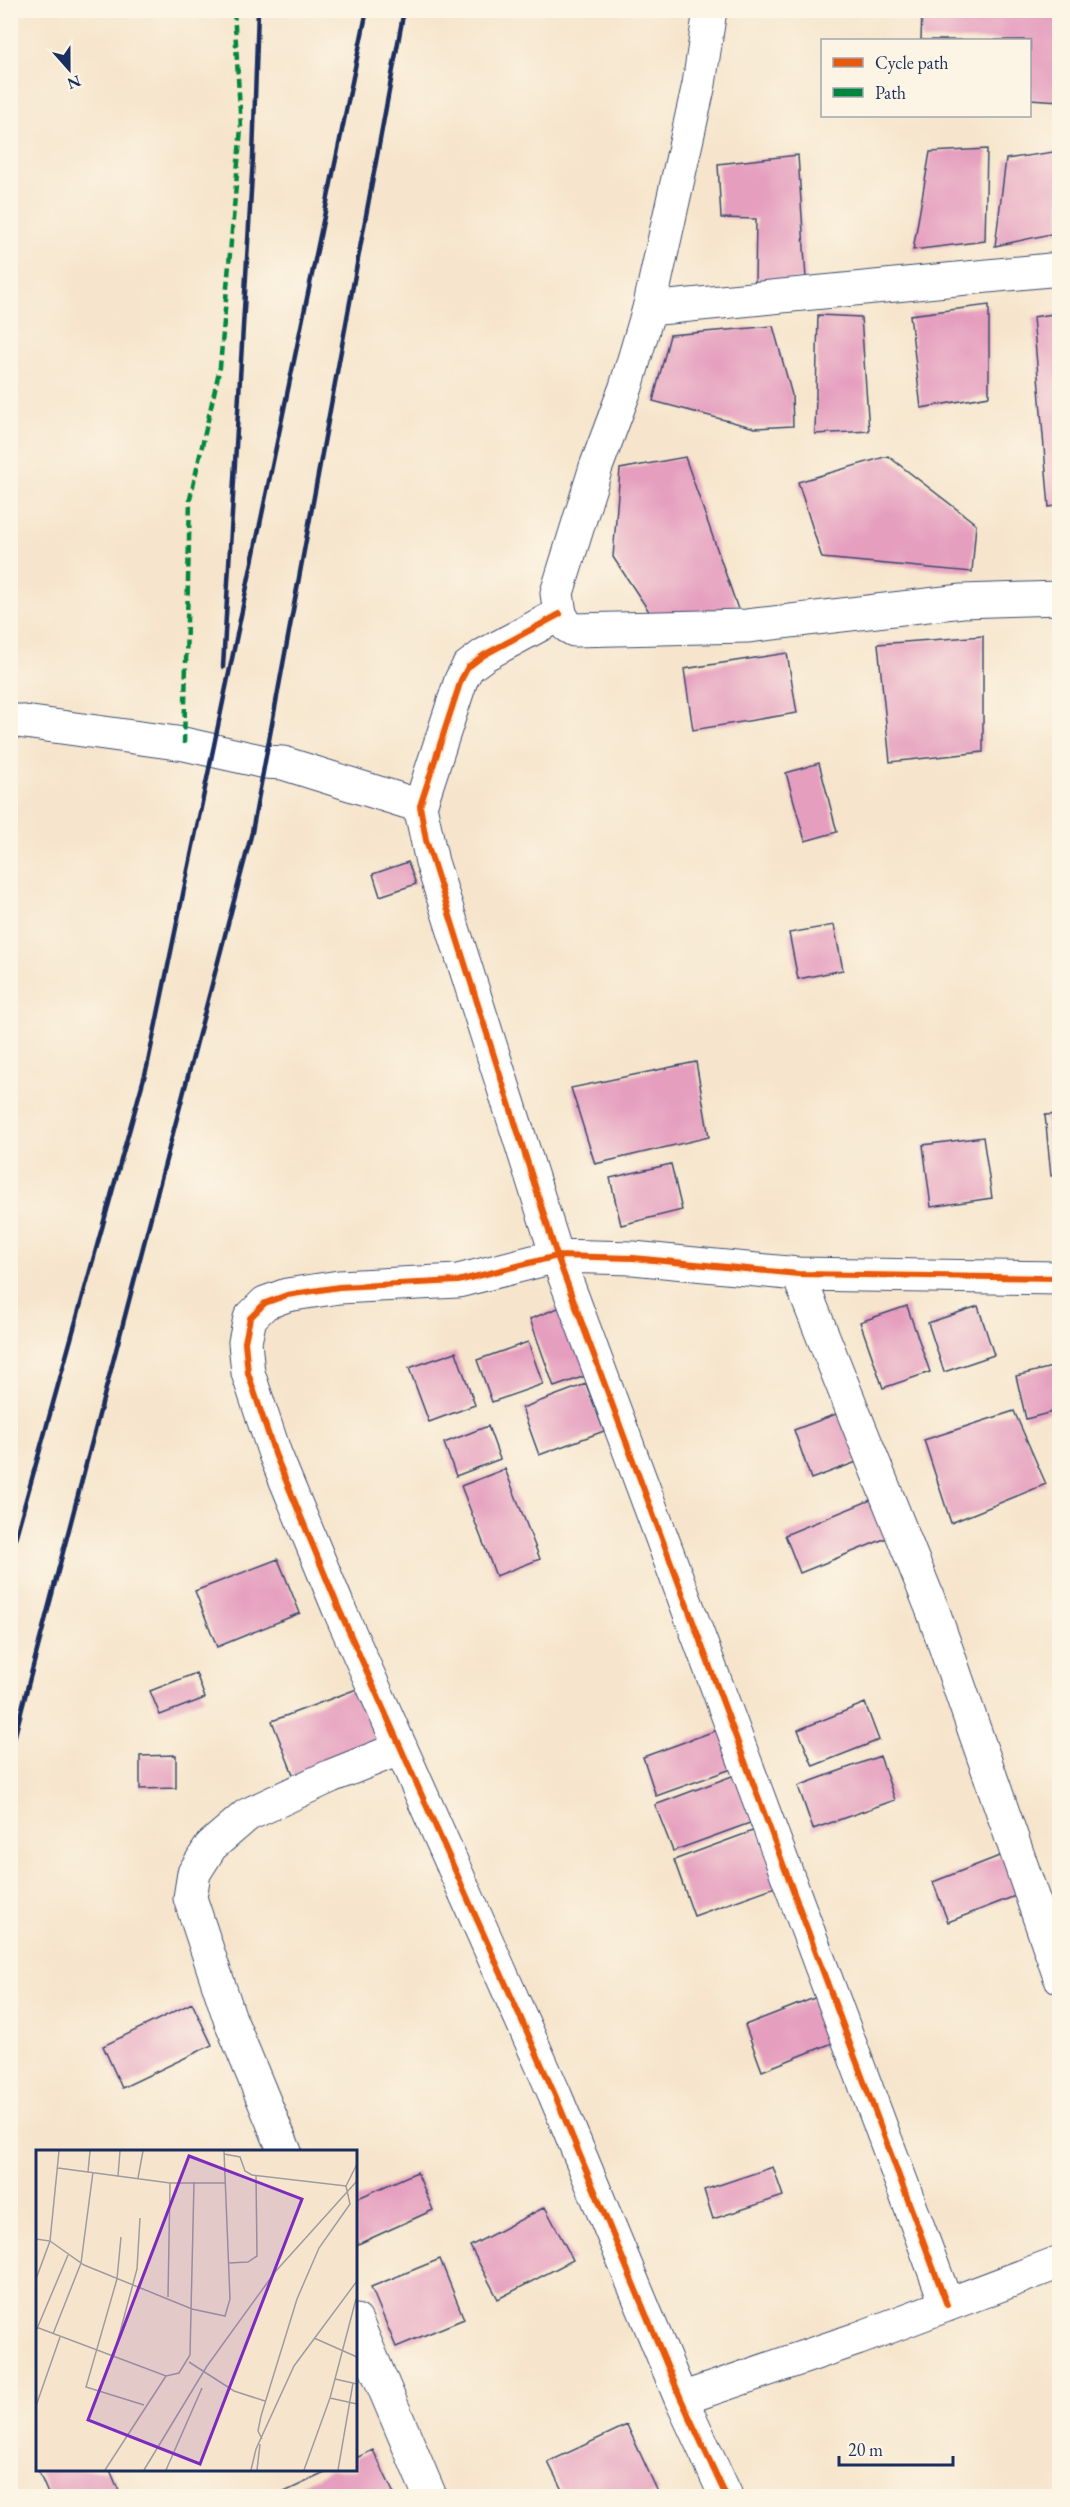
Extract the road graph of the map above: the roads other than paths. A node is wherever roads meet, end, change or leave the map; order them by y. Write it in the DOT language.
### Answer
graph roads {
  1 [pos="710,10"];
  2 [pos="1059,270"];
  3 [pos="649,309"];
  4 [pos="1059,598"];
  5 [pos="560,614"];
  6 [pos="10,720"];
  7 [pos="420,806"];
  8 [pos="557,1256"];
  9 [pos="798,1274"];
  10 [pos="1059,1278"];
  11 [pos="401,1749"];
  12 [pos="1059,1977"];
  13 [pos="285,2150"];
  14 [pos="1059,2262"];
  15 [pos="947,2305"];
  16 [pos="357,2323"];
  17 [pos="681,2399"];
  18 [pos="430,2496"];
  19 [pos="726,2496"];
  1 -- 3 [label="street"];
  2 -- 3 [label="street"];
  3 -- 5 [label="street"];
  4 -- 5 [label="street"];
  5 -- 7 [label="street"];
  6 -- 7 [label="street"];
  7 -- 8 [label="street"];
  8 -- 9 [label="street"];
  8 -- 11 [label="street"];
  8 -- 15 [label="street"];
  9 -- 10 [label="street"];
  9 -- 12 [label="street"];
  11 -- 13 [label="street"];
  11 -- 17 [label="street"];
  14 -- 15 [label="street"];
  15 -- 17 [label="street"];
  16 -- 18 [label="street"];
  17 -- 19 [label="street"];
}
